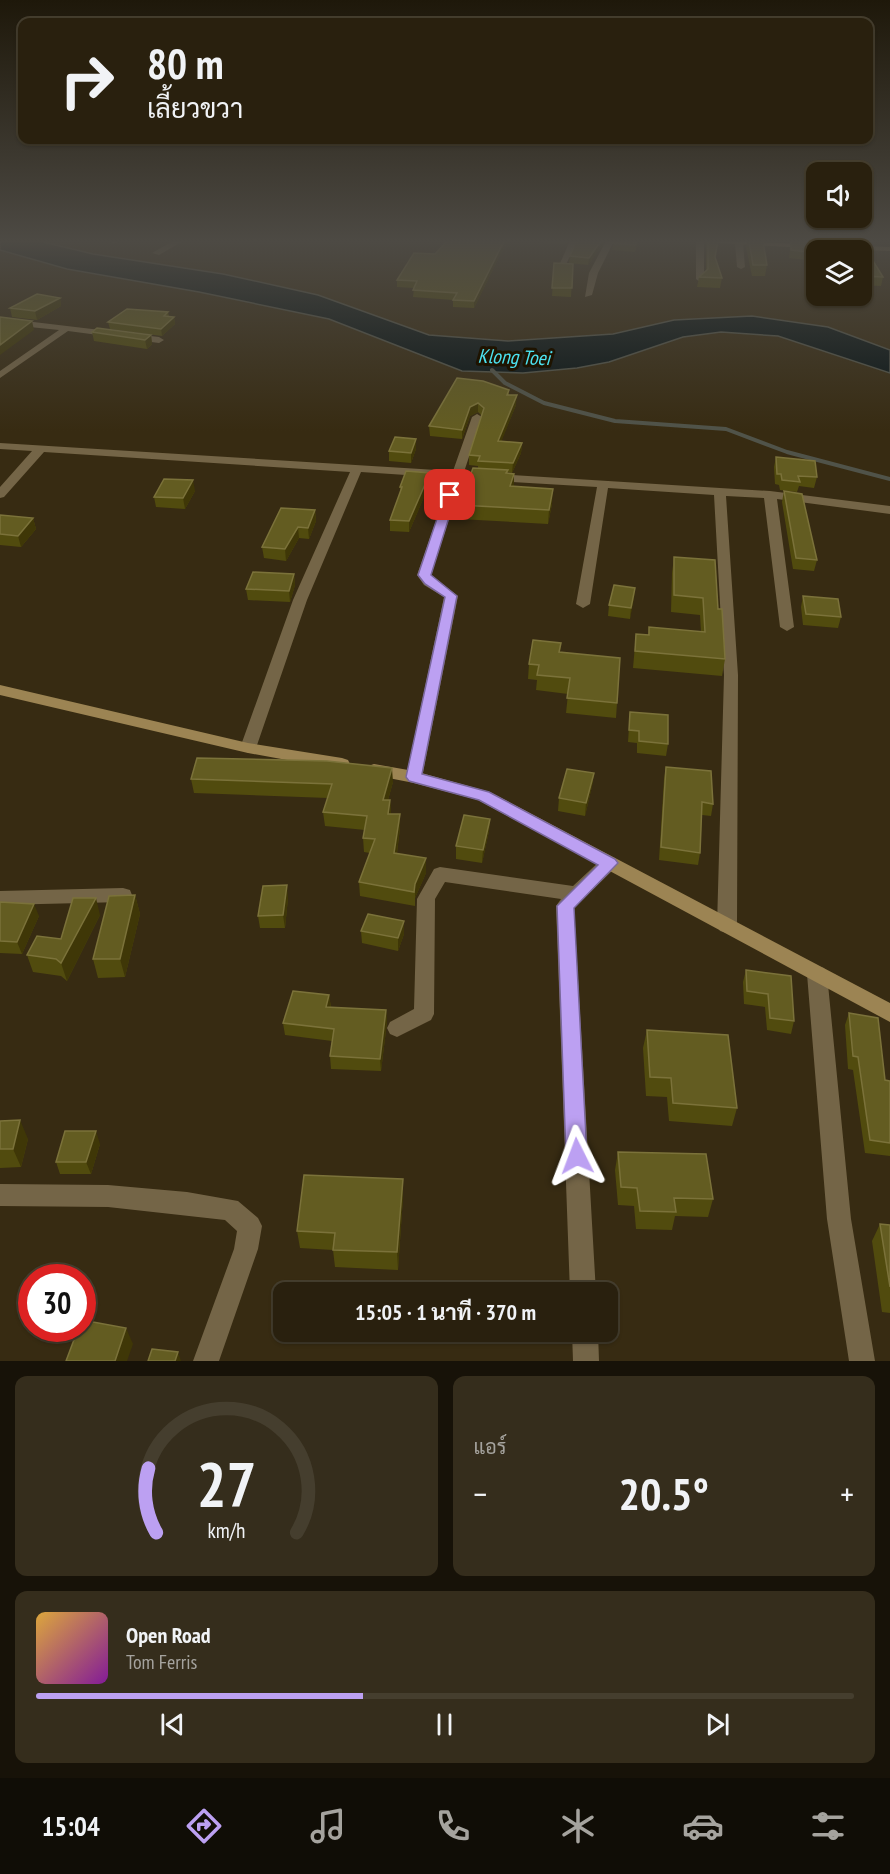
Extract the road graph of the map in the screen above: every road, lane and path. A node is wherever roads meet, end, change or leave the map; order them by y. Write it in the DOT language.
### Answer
graph roads {
  1 [pos="0,321"];
  2 [pos="65,328"];
  3 [pos="159,340"];
  4 [pos="0,375"];
  5 [pos="477,417"];
  6 [pos="0,446"];
  7 [pos="39,451"];
  8 [pos="358,467"];
  9 [pos="457,474"];
  10 [pos="603,484"];
  11 [pos="720,491"];
  12 [pos="0,494"];
  13 [pos="770,495"];
  14 [pos="890,510"];
  15 [pos="584,604"];
  16 [pos="787,627"];
  17 [pos="0,690"];
  18 [pos="248,748"];
  19 [pos="414,777"];
  20 [pos="609,863"];
  21 [pos="577,894"];
  22 [pos="123,895"];
  23 [pos="0,898"];
  24 [pos="727,926"];
  25 [pos="817,974"];
  26 [pos="890,1013"];
  27 [pos="397,1028"];
  28 [pos="0,1195"];
  29 [pos="582,1282"];
  30 [pos="585,1342"];
  31 [pos="206,1361"];
  32 [pos="586,1361"];
  33 [pos="862,1361"];
  1 -- 2 [label="street"];
  2 -- 3 [label="street"];
  2 -- 4 [label="street"];
  5 -- 9 [label="street"];
  6 -- 7 [label="street"];
  7 -- 8 [label="street"];
  7 -- 12 [label="street"];
  8 -- 9 [label="street"];
  8 -- 18 [label="street"];
  9 -- 10 [label="street"];
  9 -- 19 [label="street"];
  10 -- 11 [label="street"];
  10 -- 15 [label="street"];
  11 -- 13 [label="street"];
  11 -- 24 [label="street"];
  13 -- 14 [label="street"];
  13 -- 16 [label="street"];
  17 -- 18 [label="street"];
  18 -- 19 [label="street"];
  19 -- 20 [label="street"];
  20 -- 21 [label="street"];
  20 -- 24 [label="street"];
  21 -- 27 [label="street"];
  21 -- 29 [label="street"];
  22 -- 23 [label="street"];
  24 -- 25 [label="street"];
  25 -- 26 [label="street"];
  25 -- 33 [label="street"];
  28 -- 31 [label="street"];
  30 -- 32 [label="street"];
}
